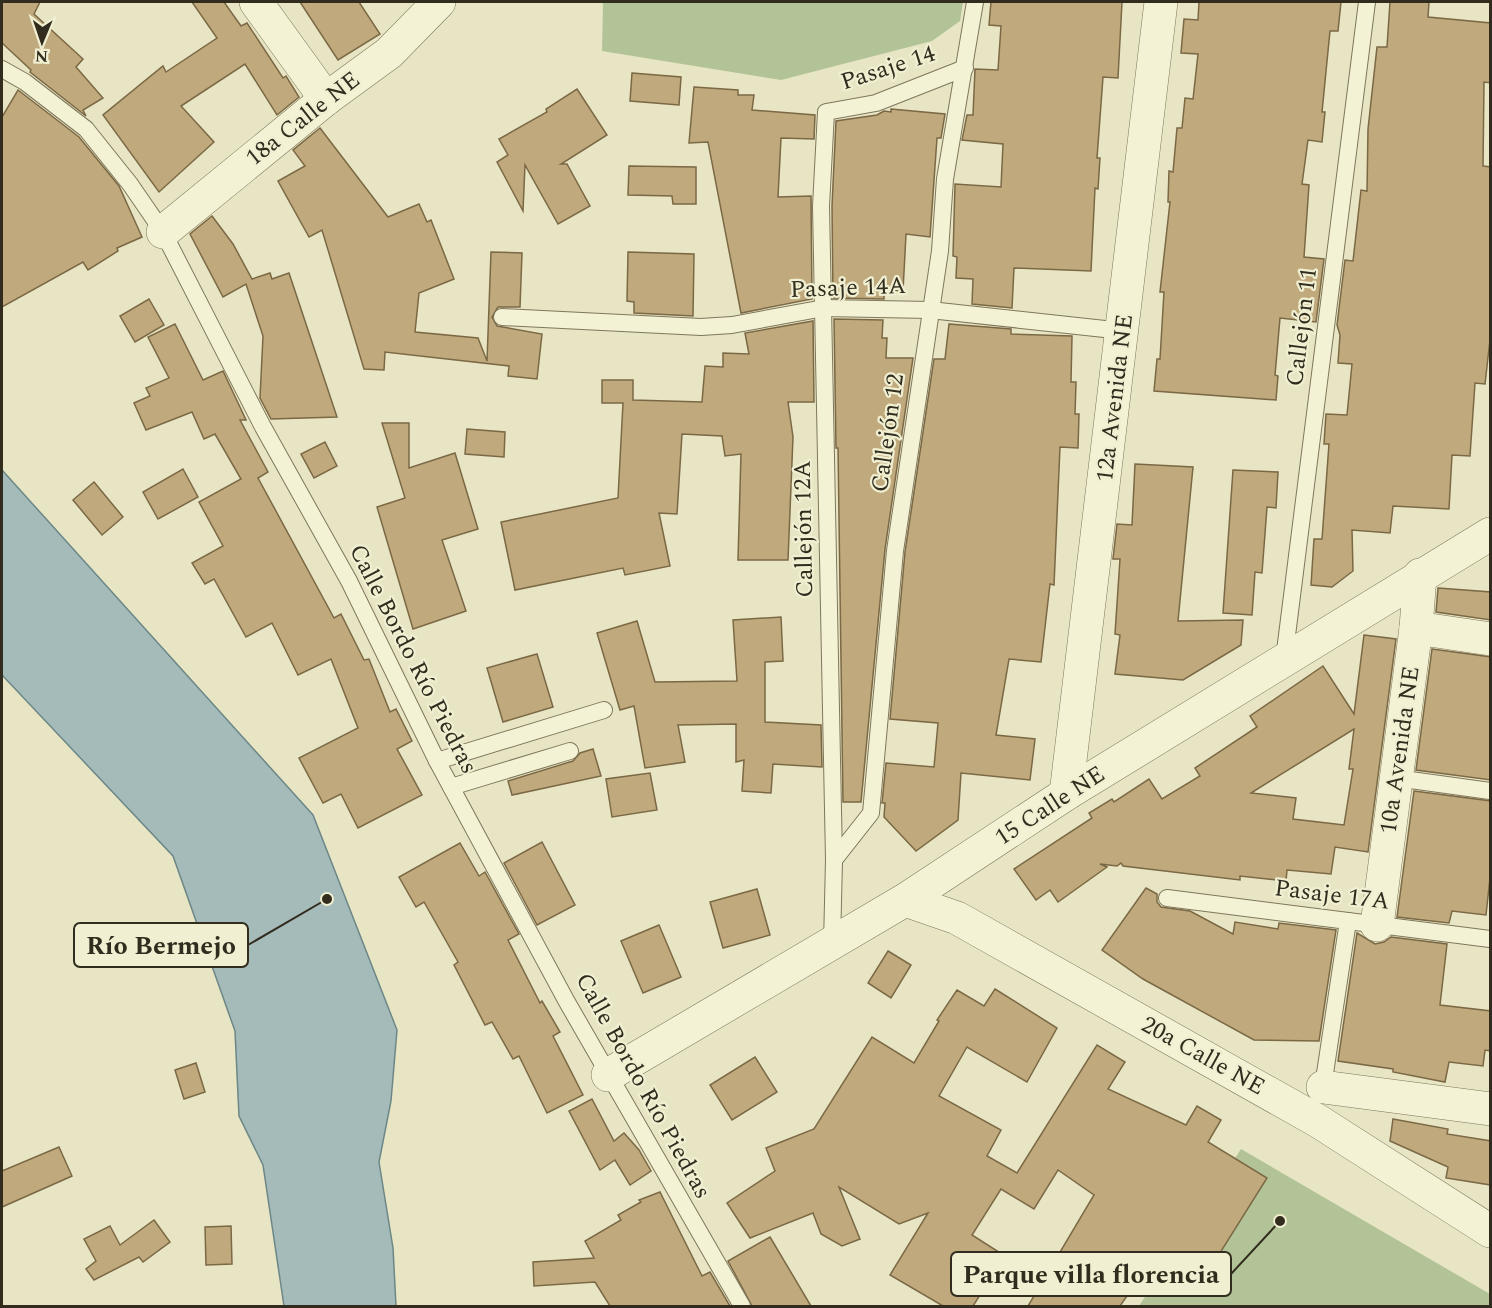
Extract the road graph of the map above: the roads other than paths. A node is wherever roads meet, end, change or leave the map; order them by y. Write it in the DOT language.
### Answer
graph roads {
  1 [pos="256,2"];
  2 [pos="439,2"];
  3 [pos="975,2"];
  4 [pos="1161,2"];
  5 [pos="1367,2"];
  6 [pos="965,68"];
  7 [pos="2,69"];
  8 [pos="326,99"];
  9 [pos="826,112"];
  10 [pos="163,232"];
  11 [pos="824,308"];
  12 [pos="930,310"];
  13 [pos="502,317"];
  14 [pos="1123,331"];
  15 [pos="1491,534"];
  16 [pos="1420,575"];
  17 [pos="1416,628"];
  18 [pos="1491,639"];
  19 [pos="1284,659"];
  20 [pos="604,710"];
  21 [pos="570,751"];
  22 [pos="437,761"];
  23 [pos="1396,778"];
  24 [pos="451,787"];
  25 [pos="1491,791"];
  26 [pos="1066,794"];
  27 [pos="834,860"];
  28 [pos="1167,898"];
  29 [pos="905,900"];
  30 [pos="1363,923"];
  31 [pos="1491,939"];
  32 [pos="832,944"];
  33 [pos="608,1075"];
  34 [pos="1323,1087"];
  35 [pos="1491,1109"];
  36 [pos="1318,1120"];
  37 [pos="1491,1231"];
  38 [pos="742,1306"];
  1 -- 8 [label="street"];
  2 -- 8 [label="street, 18a Calle NE"];
  3 -- 6 [label="lane, Callejón 12"];
  4 -- 14 [label="street, 12a Avenida NE"];
  5 -- 19 [label="lane, Callejón 11"];
  6 -- 9 [label="lane, Pasaje 14"];
  6 -- 12 [label="lane, Callejón 12"];
  7 -- 10 [label="lane, Calle Bordo Río Piedras"];
  8 -- 10 [label="street, 18a Calle NE"];
  9 -- 11 [label="lane, Callejón 12A"];
  10 -- 22 [label="lane, Calle Bordo Río Piedras"];
  11 -- 12 [label="lane, Pasaje 14A"];
  11 -- 13 [label="lane, Pasaje 14A"];
  11 -- 27 [label="lane, Callejón 12A"];
  12 -- 14 [label="lane, Pasaje 14A"];
  12 -- 27 [label="lane, Callejón 12"];
  14 -- 26 [label="street, 12a Avenida NE"];
  15 -- 16 [label="street, 15 Calle NE"];
  16 -- 17 [label="street, 10a Avenida NE"];
  16 -- 19 [label="street, 15 Calle NE"];
  17 -- 18 [label="street"];
  17 -- 23 [label="street, 10a Avenida NE"];
  19 -- 26 [label="street, 15 Calle NE"];
  20 -- 22 [label="lane"];
  21 -- 24 [label="lane"];
  22 -- 24 [label="lane, Calle Bordo Río Piedras"];
  23 -- 25 [label="lane"];
  23 -- 30 [label="street, 10a Avenida NE"];
  24 -- 33 [label="lane, Calle Bordo Río Piedras"];
  26 -- 29 [label="street, 15 Calle NE"];
  27 -- 32 [label="lane, Callejón 12A"];
  28 -- 30 [label="lane, Pasaje 17A"];
  29 -- 32 [label="street, 15 Calle NE"];
  29 -- 36 [label="street, 20a Calle NE"];
  30 -- 31 [label="lane, Pasaje 17A"];
  30 -- 34 [label="lane"];
  32 -- 33 [label="street, 15 Calle NE"];
  33 -- 38 [label="lane, Calle Bordo Río Piedras"];
  34 -- 35 [label="street"];
  34 -- 36 [label="lane"];
  36 -- 37 [label="street, 20a Calle NE"];
}
